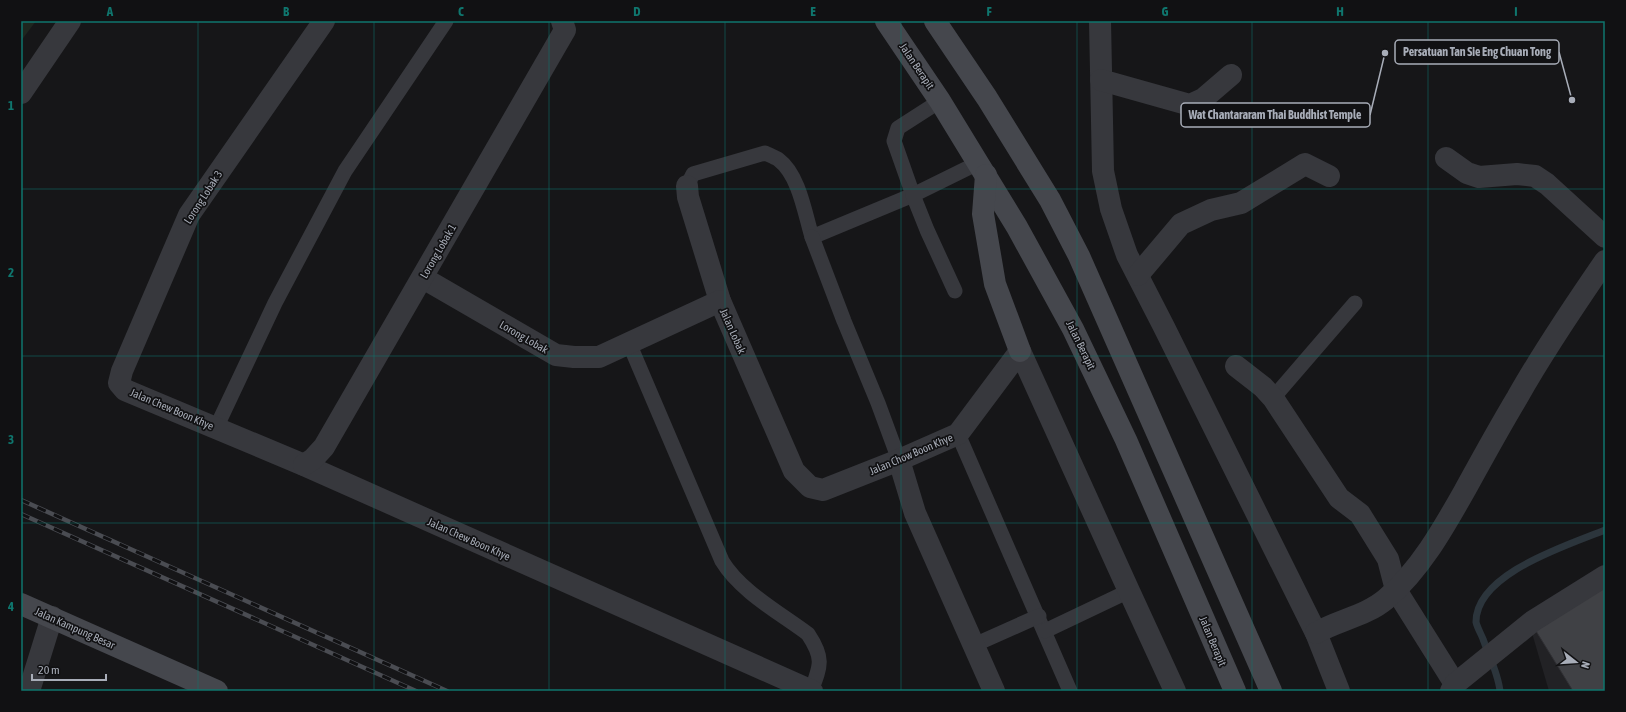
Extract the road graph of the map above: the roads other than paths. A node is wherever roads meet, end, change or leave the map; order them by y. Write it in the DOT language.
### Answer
graph roads {
  1 [pos="70,21"];
  2 [pos="324,21"];
  3 [pos="446,21"];
  4 [pos="935,21"];
  5 [pos="944,21"];
  6 [pos="1100,21"];
  7 [pos="563,26"];
  8 [pos="892,26"];
  9 [pos="950,43"];
  10 [pos="1231,75"];
  11 [pos="1101,80"];
  12 [pos="21,93"];
  13 [pos="940,101"];
  14 [pos="1446,158"];
  15 [pos="982,169"];
  16 [pos="1329,176"];
  17 [pos="687,186"];
  18 [pos="913,196"];
  19 [pos="812,237"];
  20 [pos="1605,237"];
  21 [pos="1605,261"];
  22 [pos="1138,275"];
  23 [pos="423,278"];
  24 [pos="955,291"];
  25 [pos="720,301"];
  26 [pos="1354,303"];
  27 [pos="629,343"];
  28 [pos="1020,351"];
  29 [pos="1236,366"];
  30 [pos="125,390"];
  31 [pos="1273,398"];
  32 [pos="216,428"];
  33 [pos="958,434"];
  34 [pos="899,460"];
  35 [pos="304,465"];
  36 [pos="794,471"];
  37 [pos="1605,576"];
  38 [pos="1396,590"];
  39 [pos="1129,591"];
  40 [pos="21,604"];
  41 [pos="1038,616"];
  42 [pos="52,617"];
  43 [pos="1045,632"];
  44 [pos="1316,633"];
  45 [pos="974,645"];
  46 [pos="1453,687"];
  47 [pos="29,691"];
  48 [pos="217,691"];
  49 [pos="812,691"];
  50 [pos="994,691"];
  51 [pos="1070,691"];
  52 [pos="1175,691"];
  53 [pos="1234,691"];
  54 [pos="1271,691"];
  55 [pos="1339,691"];
  1 -- 12 [label="street"];
  2 -- 30 [label="street, Lorong Lobak 3"];
  3 -- 32 [label="lane"];
  4 -- 9 [label="main road"];
  5 -- 9 [label="main road"];
  6 -- 11 [label="street"];
  7 -- 23 [label="street, Lorong Lobak 1"];
  8 -- 13 [label="main road, Jalan Berapit"];
  9 -- 54 [label="main road"];
  10 -- 11 [label="street"];
  11 -- 22 [label="street"];
  13 -- 15 [label="main road, Jalan Berapit"];
  13 -- 18 [label="lane"];
  14 -- 20 [label="street"];
  15 -- 18 [label="lane"];
  15 -- 28 [label="main road"];
  15 -- 53 [label="main road, Jalan Berapit"];
  16 -- 22 [label="street"];
  17 -- 19 [label="lane"];
  17 -- 25 [label="street, Jalan Lobak"];
  18 -- 19 [label="lane"];
  18 -- 24 [label="lane"];
  19 -- 34 [label="lane"];
  21 -- 38 [label="street"];
  22 -- 44 [label="street"];
  23 -- 27 [label="street, Lorong Lobak"];
  23 -- 35 [label="street, Lorong Lobak 1"];
  25 -- 27 [label="street, Lorong Lobak"];
  25 -- 36 [label="street, Jalan Lobak"];
  26 -- 31 [label="lane"];
  27 -- 49 [label="lane"];
  28 -- 33 [label="street, Jalan Chow Boon Khye"];
  28 -- 39 [label="street"];
  29 -- 31 [label="street"];
  30 -- 32 [label="street, Jalan Chew Boon Khye"];
  31 -- 38 [label="street"];
  32 -- 35 [label="street, Jalan Chew Boon Khye"];
  33 -- 34 [label="street, Jalan Chow Boon Khye"];
  33 -- 41 [label="lane"];
  34 -- 36 [label="street, Jalan Chow Boon Khye"];
  34 -- 45 [label="street"];
  35 -- 49 [label="street, Jalan Chew Boon Khye"];
  37 -- 46 [label="street"];
  38 -- 44 [label="street"];
  38 -- 46 [label="street"];
  39 -- 43 [label="lane"];
  39 -- 52 [label="street"];
  40 -- 42 [label="main road, Jalan Kampung Besar"];
  41 -- 43 [label="lane"];
  41 -- 45 [label="lane"];
  42 -- 47 [label="street"];
  42 -- 48 [label="main road, Jalan Kampung Besar"];
  43 -- 51 [label="lane"];
  44 -- 55 [label="street"];
  45 -- 50 [label="street"];
}
